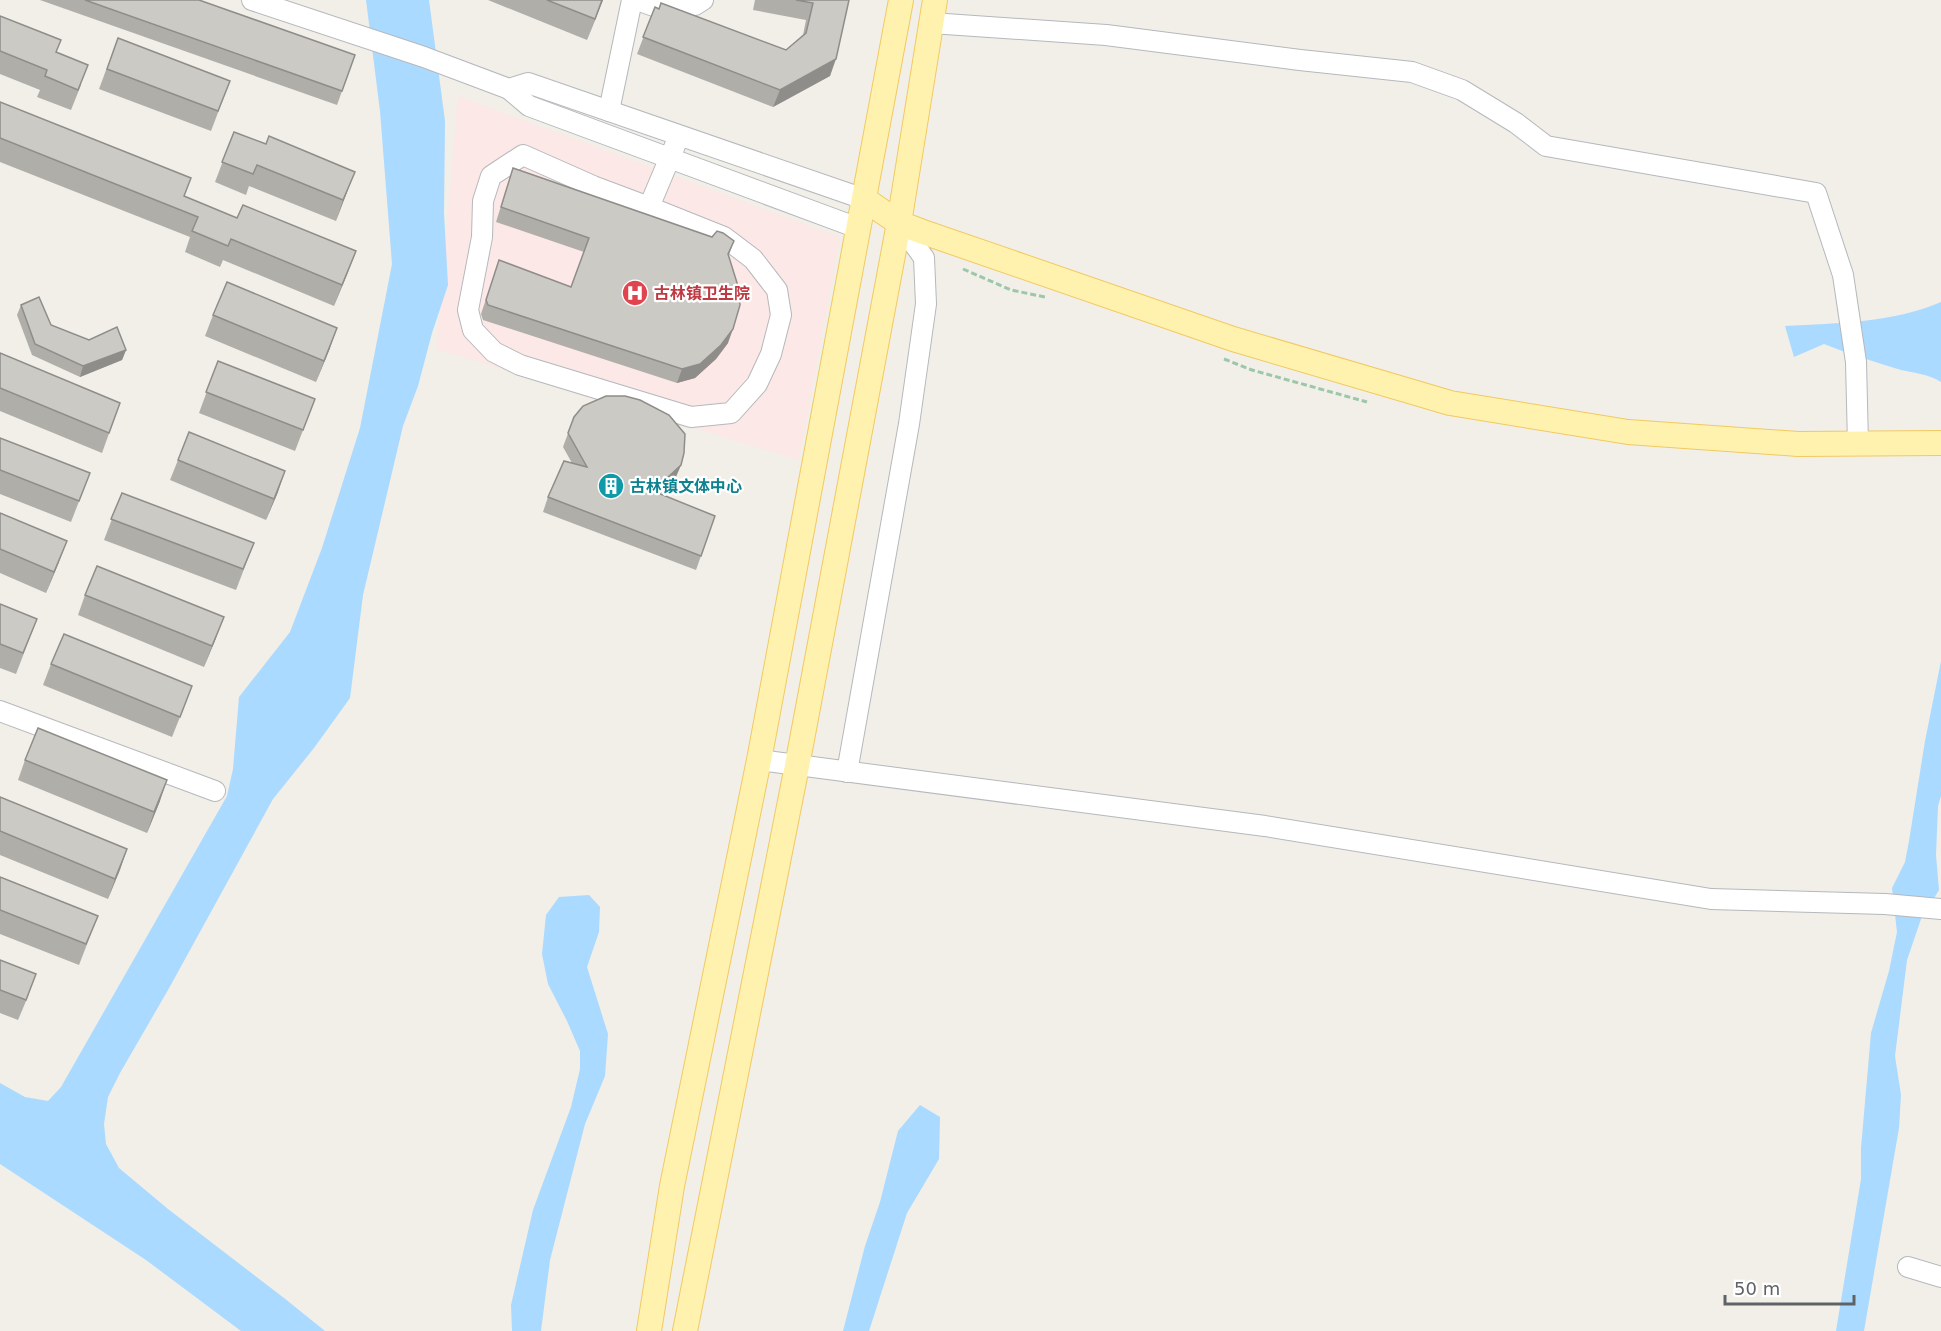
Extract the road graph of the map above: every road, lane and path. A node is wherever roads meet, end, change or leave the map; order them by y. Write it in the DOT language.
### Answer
graph roads {
  1 [pos="252,0"];
  2 [pos="632,0"];
  3 [pos="637,0"];
  4 [pos="703,0"];
  5 [pos="901,0"];
  6 [pos="933,11"];
  7 [pos="509,89"];
  8 [pos="609,111"];
  9 [pos="680,136"];
  10 [pos="670,158"];
  11 [pos="864,199"];
  12 [pos="649,207"];
  13 [pos="898,223"];
  14 [pos="858,228"];
  15 [pos="1941,443"];
  16 [pos="1858,444"];
  17 [pos="0,711"];
  18 [pos="759,760"];
  19 [pos="797,766"];
  20 [pos="847,772"];
  21 [pos="215,791"];
  22 [pos="1935,909"];
  23 [pos="1908,1267"];
  24 [pos="1941,1277"];
  25 [pos="649,1331"];
  26 [pos="685,1331"];
  1 -- 7 [label="street"];
  2 -- 8 [label="street"];
  3 -- 4 [label="street"];
  5 -- 11 [label="main road"];
  6 -- 13 [label="main road"];
  6 -- 16 [label="street"];
  7 -- 8 [label="street"];
  7 -- 10 [label="street"];
  8 -- 9 [label="street"];
  9 -- 10 [label="street"];
  9 -- 11 [label="street"];
  10 -- 12 [label="street"];
  10 -- 14 [label="street"];
  11 -- 13 [label="main road"];
  11 -- 14 [label="main road"];
  12 -- 12 [label="street"];
  13 -- 14 [label="main road"];
  13 -- 16 [label="main road"];
  13 -- 19 [label="main road"];
  13 -- 20 [label="street"];
  14 -- 18 [label="main road"];
  15 -- 16 [label="main road"];
  17 -- 21 [label="street"];
  18 -- 19 [label="street"];
  18 -- 25 [label="main road"];
  19 -- 20 [label="street"];
  19 -- 26 [label="main road"];
  20 -- 22 [label="street"];
  23 -- 24 [label="street"];
}
